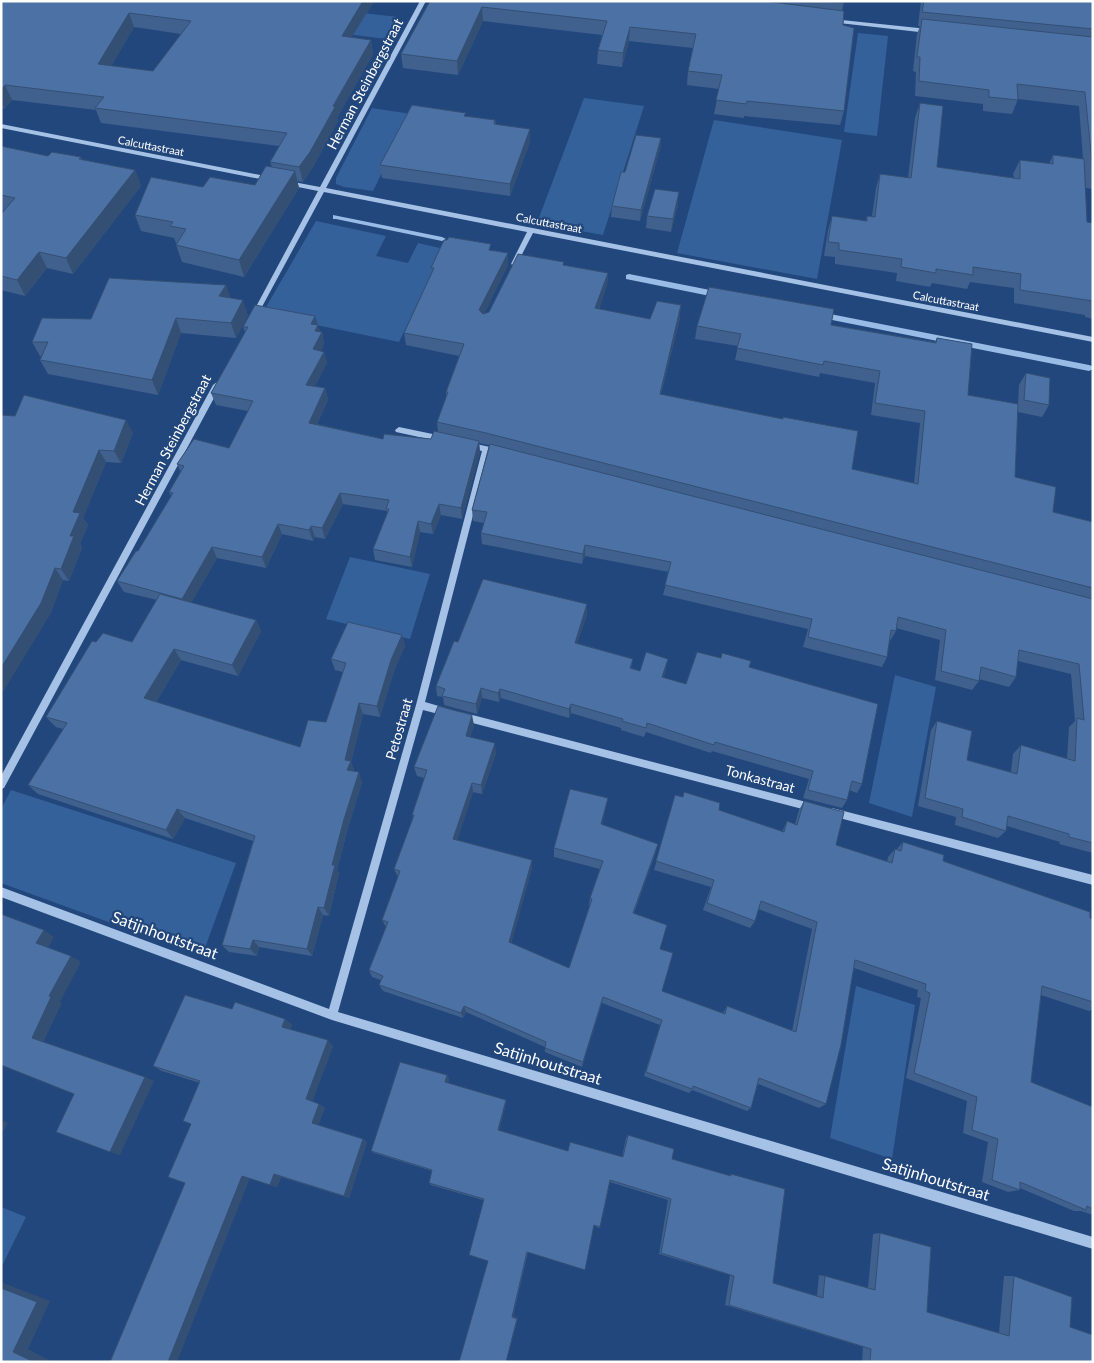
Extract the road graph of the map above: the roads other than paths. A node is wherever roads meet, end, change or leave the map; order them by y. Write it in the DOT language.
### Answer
graph roads {
  1 [pos="423,1"];
  2 [pos="823,20"];
  3 [pos="938,32"];
  4 [pos="1,126"];
  5 [pos="274,180"];
  6 [pos="284,182"];
  7 [pos="322,190"];
  8 [pos="531,230"];
  9 [pos="510,272"];
  10 [pos="252,321"];
  11 [pos="1093,340"];
  12 [pos="223,374"];
  13 [pos="399,430"];
  14 [pos="447,440"];
  15 [pos="457,442"];
  16 [pos="486,448"];
  17 [pos="506,454"];
  18 [pos="420,705"];
  19 [pos="1,785"];
  20 [pos="1093,880"];
  21 [pos="1,892"];
  22 [pos="332,1014"];
  23 [pos="1093,1243"];
  1 -- 7 [label="street, Herman Steinbergstraat"];
  2 -- 3 [label="street"];
  4 -- 5 [label="street, Calcuttastraat"];
  6 -- 7 [label="street, Calcuttastraat"];
  7 -- 8 [label="street, Calcuttastraat"];
  7 -- 10 [label="street, Herman Steinbergstraat"];
  8 -- 9 [label="street"];
  8 -- 11 [label="street, Calcuttastraat"];
  12 -- 19 [label="street, Herman Steinbergstraat"];
  13 -- 14 [label="street"];
  15 -- 16 [label="street"];
  16 -- 17 [label="street"];
  16 -- 18 [label="street, Petostraat"];
  18 -- 20 [label="street, Tonkastraat"];
  18 -- 22 [label="street, Petostraat"];
  21 -- 22 [label="street, Satijnhoutstraat"];
  22 -- 23 [label="street, Satijnhoutstraat"];
}
